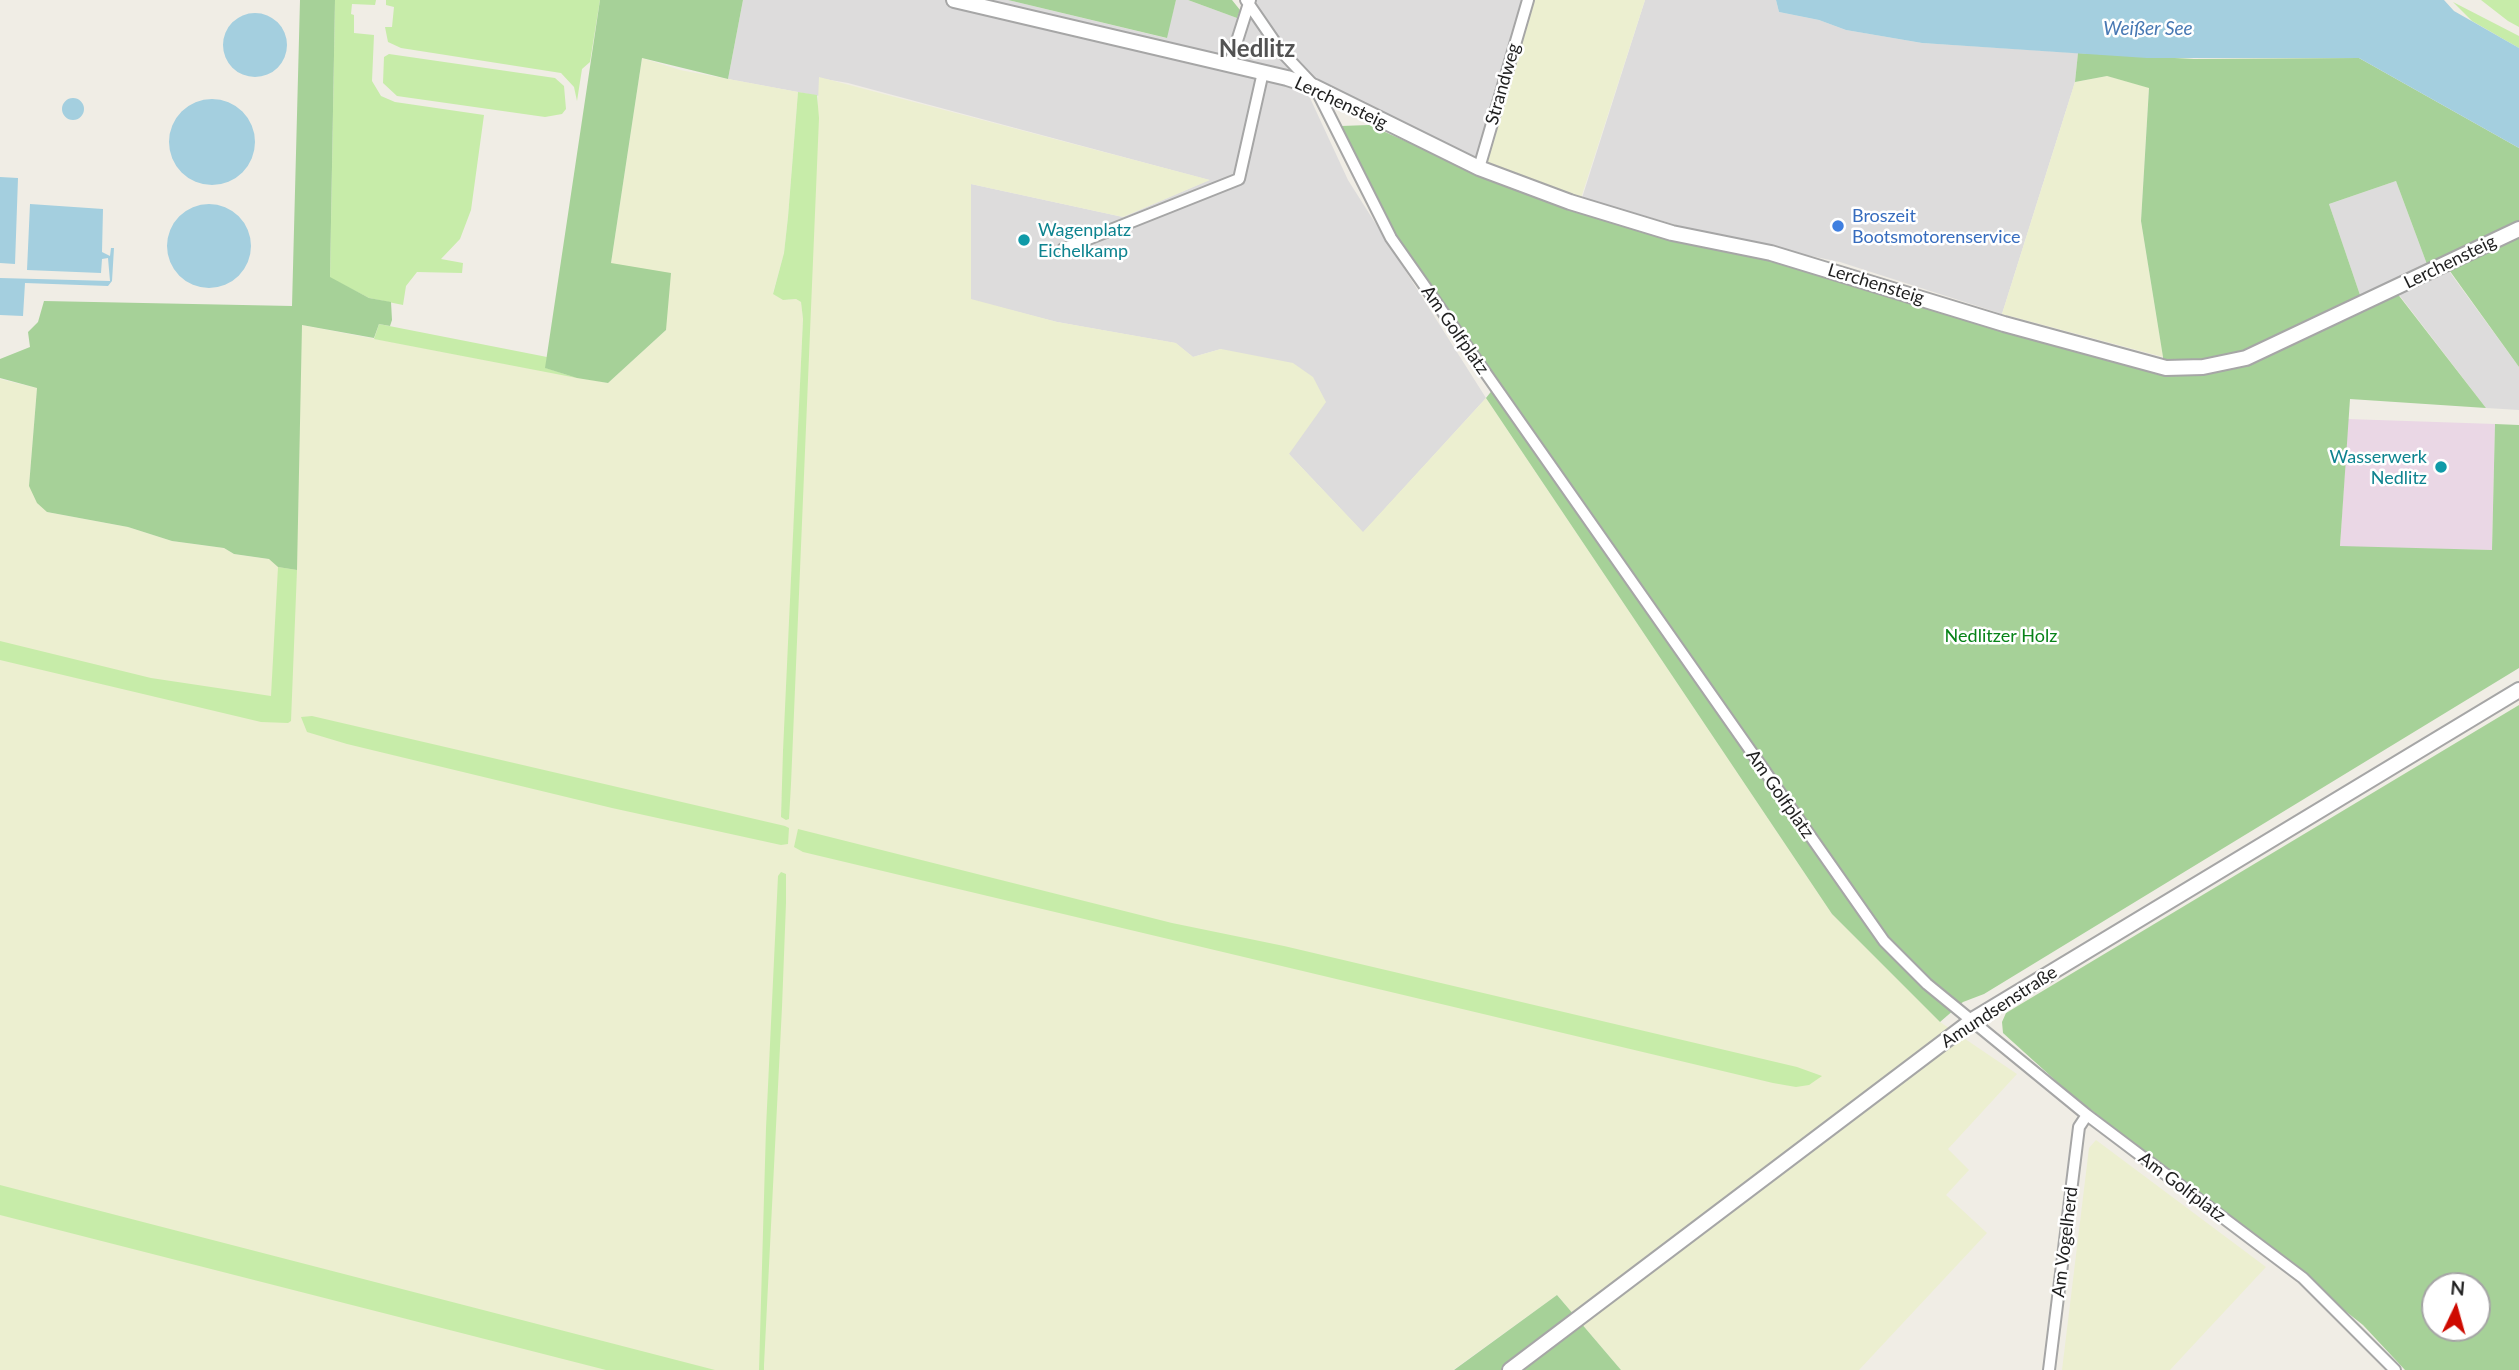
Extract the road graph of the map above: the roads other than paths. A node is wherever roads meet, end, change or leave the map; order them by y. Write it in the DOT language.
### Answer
graph roads {
  1 [pos="954,0"];
  2 [pos="1528,0"];
  3 [pos="1248,1"];
  4 [pos="1230,63"];
  5 [pos="1263,72"];
  6 [pos="1315,87"];
  7 [pos="1479,168"];
  8 [pos="2519,229"];
  9 [pos="1063,249"];
  10 [pos="2519,690"];
  11 [pos="1974,1020"];
  12 [pos="2087,1115"];
  13 [pos="1510,1370"];
  14 [pos="2049,1370"];
  15 [pos="2395,1370"];
  1 -- 4 [label="street, Lerchensteig"];
  2 -- 7 [label="street, Strandweg"];
  3 -- 4 [label="street"];
  3 -- 6 [label="street, Am Golfplatz"];
  4 -- 5 [label="street, Lerchensteig"];
  5 -- 6 [label="street, Lerchensteig"];
  5 -- 9 [label="street"];
  6 -- 7 [label="street, Lerchensteig"];
  6 -- 11 [label="street, Am Golfplatz"];
  7 -- 8 [label="street, Lerchensteig"];
  10 -- 11 [label="street, Amundsenstraße"];
  11 -- 12 [label="street, Am Golfplatz"];
  11 -- 13 [label="street, Amundsenstraße"];
  12 -- 14 [label="street, Am Vogelherd"];
  12 -- 15 [label="street, Am Golfplatz"];
}
